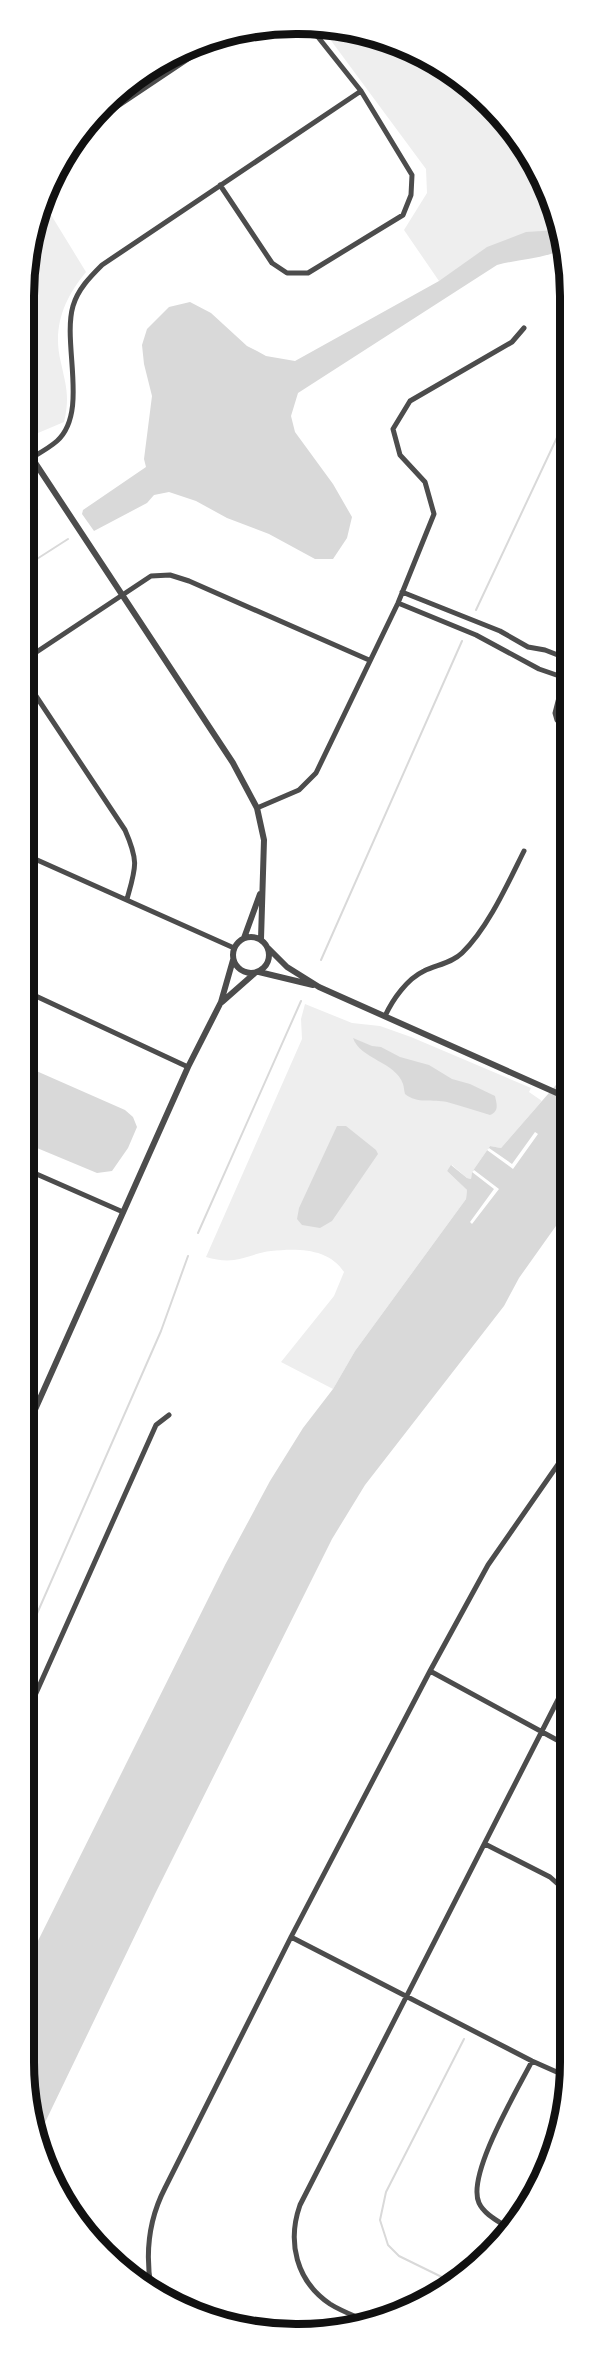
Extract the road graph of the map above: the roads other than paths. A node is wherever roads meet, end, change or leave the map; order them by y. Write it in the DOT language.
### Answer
graph roads {
  1 [pos="315,35"];
  2 [pos="192,57"];
  3 [pos="361,91"];
  4 [pos="113,109"];
  5 [pos="220,185"];
  6 [pos="524,328"];
  7 [pos="34,456"];
  8 [pos="34,466"];
  9 [pos="402,592"];
  10 [pos="122,594"];
  11 [pos="398,603"];
  12 [pos="442,608"];
  13 [pos="438,619"];
  14 [pos="34,654"];
  15 [pos="560,657"];
  16 [pos="369,660"];
  17 [pos="560,676"];
  18 [pos="34,693"];
  19 [pos="560,697"];
  20 [pos="560,723"];
  21 [pos="256,808"];
  22 [pos="524,851"];
  23 [pos="34,858"];
  24 [pos="262,890"];
  25 [pos="127,899"];
  26 [pos="244,938"];
  27 [pos="261,939"];
  28 [pos="234,948"];
  29 [pos="269,949"];
  30 [pos="233,960"];
  31 [pos="257,972"];
  32 [pos="319,987"];
  33 [pos="34,995"];
  34 [pos="221,1002"];
  35 [pos="385,1016"];
  36 [pos="188,1067"];
  37 [pos="560,1094"];
  38 [pos="34,1173"];
  39 [pos="123,1212"];
  40 [pos="34,1412"];
  41 [pos="169,1414"];
  42 [pos="560,1462"];
  43 [pos="430,1671"];
  44 [pos="560,1696"];
  45 [pos="34,1698"];
  46 [pos="541,1733"];
  47 [pos="560,1742"];
  48 [pos="485,1844"];
  49 [pos="560,1886"];
  50 [pos="291,1937"];
  51 [pos="407,1995"];
  52 [pos="532,2061"];
  53 [pos="559,2072"];
  54 [pos="502,2224"];
  55 [pos="150,2278"];
  56 [pos="357,2316"];
  1 -- 3 [label="street"];
  2 -- 4 [label="street"];
  3 -- 5 [label="street"];
  3 -- 5 [label="street"];
  5 -- 7 [label="street"];
  6 -- 9 [label="street"];
  8 -- 10 [label="street"];
  9 -- 11 [label="street"];
  9 -- 12 [label="street"];
  10 -- 14 [label="street"];
  10 -- 16 [label="street"];
  10 -- 21 [label="street"];
  11 -- 13 [label="street"];
  11 -- 16 [label="street"];
  12 -- 13 [label="street"];
  12 -- 15 [label="street"];
  13 -- 17 [label="street"];
  16 -- 21 [label="street"];
  18 -- 25 [label="street"];
  19 -- 20 [label="street"];
  21 -- 24 [label="street"];
  22 -- 35 [label="street"];
  23 -- 25 [label="street"];
  24 -- 26 [label="street"];
  24 -- 27 [label="street"];
  25 -- 28 [label="street"];
  26 -- 27 [label="street"];
  26 -- 28 [label="street"];
  27 -- 29 [label="street"];
  28 -- 30 [label="street"];
  29 -- 31 [label="street"];
  29 -- 32 [label="street"];
  30 -- 31 [label="street"];
  30 -- 34 [label="street"];
  31 -- 32 [label="street"];
  31 -- 34 [label="street"];
  32 -- 35 [label="street"];
  33 -- 36 [label="street"];
  34 -- 36 [label="street"];
  35 -- 37 [label="street"];
  36 -- 39 [label="street"];
  38 -- 39 [label="street"];
  39 -- 40 [label="street"];
  41 -- 45 [label="street"];
  42 -- 43 [label="street"];
  43 -- 46 [label="street"];
  43 -- 50 [label="street"];
  44 -- 46 [label="street"];
  46 -- 47 [label="street"];
  46 -- 48 [label="street"];
  48 -- 49 [label="street"];
  48 -- 51 [label="street"];
  50 -- 51 [label="street"];
  50 -- 55 [label="street"];
  51 -- 52 [label="street"];
  51 -- 56 [label="street"];
  52 -- 53 [label="street"];
  52 -- 54 [label="street"];
}
